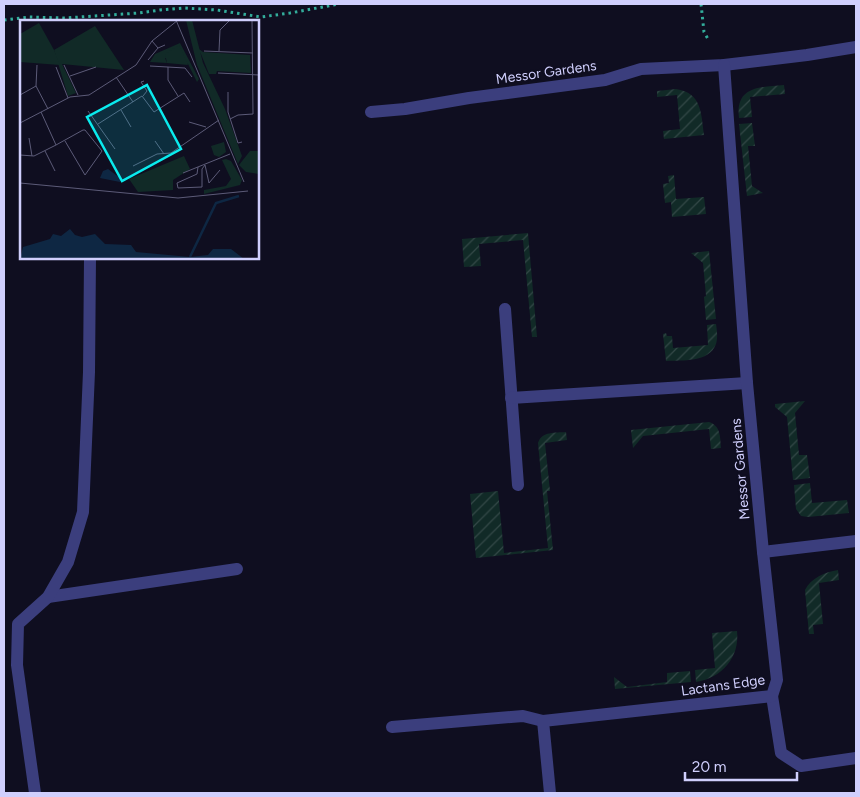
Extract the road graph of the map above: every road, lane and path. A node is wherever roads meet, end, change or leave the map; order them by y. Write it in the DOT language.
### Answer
graph roads {
  1 [pos="339,4"];
  2 [pos="701,4"];
  3 [pos="4,20"];
  4 [pos="856,47"];
  5 [pos="724,65"];
  6 [pos="371,112"];
  7 [pos="90,259"];
  8 [pos="505,309"];
  9 [pos="747,383"];
  10 [pos="511,398"];
  11 [pos="518,485"];
  12 [pos="856,541"];
  13 [pos="763,552"];
  14 [pos="237,569"];
  15 [pos="48,597"];
  16 [pos="772,696"];
  17 [pos="543,721"];
  18 [pos="392,726"];
  19 [pos="856,758"];
  20 [pos="35,793"];
  21 [pos="550,793"];
  1 -- 3 [label="path"];
  2 -- 5 [label="path"];
  4 -- 5 [label="street, Messor Gardens"];
  5 -- 6 [label="street, Messor Gardens"];
  5 -- 9 [label="street, Messor Gardens"];
  7 -- 15 [label="street"];
  8 -- 10 [label="street"];
  9 -- 10 [label="street"];
  9 -- 13 [label="street, Messor Gardens"];
  10 -- 11 [label="street"];
  12 -- 13 [label="street"];
  13 -- 16 [label="street, Lactans Edge"];
  14 -- 15 [label="street"];
  15 -- 20 [label="street"];
  16 -- 17 [label="street, Lactans Edge"];
  16 -- 19 [label="street"];
  17 -- 18 [label="street, Lactans Edge"];
  17 -- 21 [label="street"];
}
